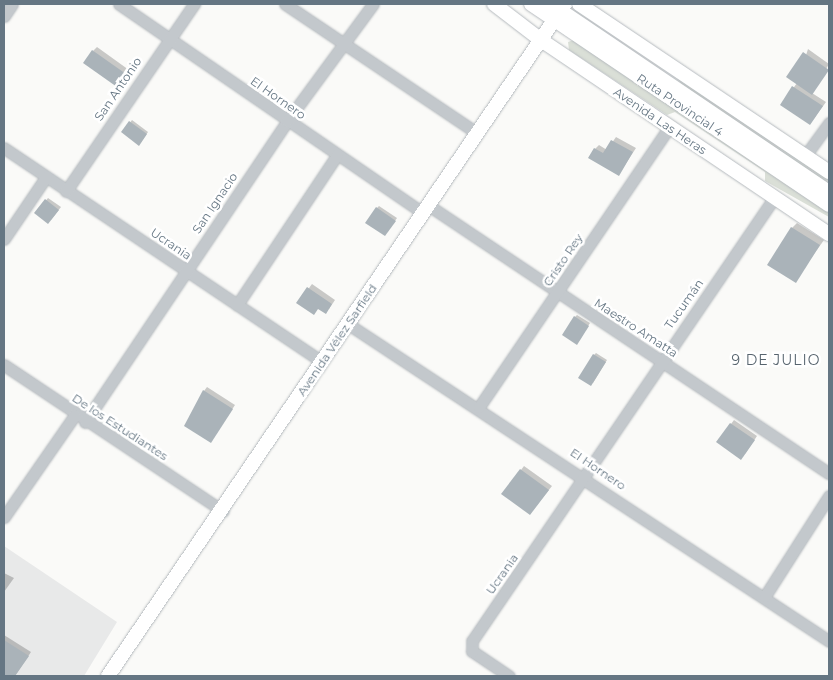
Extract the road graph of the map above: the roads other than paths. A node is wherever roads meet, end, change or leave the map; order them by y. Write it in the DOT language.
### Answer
graph roads {
  1 [pos="12,4"];
  2 [pos="119,4"];
  3 [pos="194,4"];
  4 [pos="285,4"];
  5 [pos="372,4"];
  6 [pos="494,4"];
  7 [pos="531,4"];
  8 [pos="579,4"];
  9 [pos="558,9"];
  10 [pos="4,16"];
  11 [pos="170,38"];
  12 [pos="541,40"];
  13 [pos="344,44"];
  14 [pos="657,56"];
  15 [pos="676,88"];
  16 [pos="287,121"];
  17 [pos="829,123"];
  18 [pos="669,127"];
  19 [pos="477,133"];
  20 [pos="4,148"];
  21 [pos="337,155"];
  22 [pos="805,156"];
  23 [pos="829,172"];
  24 [pos="46,177"];
  25 [pos="66,191"];
  26 [pos="829,192"];
  27 [pos="774,198"];
  28 [pos="829,206"];
  29 [pos="426,209"];
  30 [pos="829,234"];
  31 [pos="4,239"];
  32 [pos="186,270"];
  33 [pos="557,293"];
  34 [pos="237,306"];
  35 [pos="348,324"];
  36 [pos="662,360"];
  37 [pos="322,362"];
  38 [pos="4,365"];
  39 [pos="479,407"];
  40 [pos="75,415"];
  41 [pos="85,422"];
  42 [pos="829,473"];
  43 [pos="587,478"];
  44 [pos="829,496"];
  45 [pos="223,511"];
  46 [pos="4,518"];
  47 [pos="765,596"];
  48 [pos="829,641"];
  49 [pos="108,676"];
  50 [pos="509,676"];
  1 -- 10 [label="street"];
  2 -- 11 [label="street, El Hornero"];
  3 -- 11 [label="street, San Antonio"];
  4 -- 13 [label="street"];
  5 -- 13 [label="street, San Ignacio"];
  6 -- 12 [label="main road, Avenida Las Heras"];
  7 -- 9 [label="main road, Ruta Provincial 4"];
  8 -- 14 [label="main road"];
  9 -- 12 [label="main road, Avenida Vélez Sarfield"];
  9 -- 15 [label="main road, Ruta Provincial 4"];
  9 -- 28 [label="main road, Ruta Provincial 4"];
  11 -- 16 [label="street, El Hornero"];
  11 -- 25 [label="street, San Antonio"];
  12 -- 18 [label="main road, Avenida Las Heras"];
  12 -- 19 [label="main road, Avenida Vélez Sarfield"];
  13 -- 16 [label="street, San Ignacio"];
  13 -- 19 [label="street"];
  14 -- 15 [label="main road"];
  14 -- 22 [label="main road"];
  15 -- 26 [label="main road, Ruta Provincial 4"];
  16 -- 21 [label="street, El Hornero"];
  16 -- 32 [label="street, San Ignacio"];
  17 -- 22 [label="street"];
  18 -- 27 [label="main road, Avenida Las Heras"];
  18 -- 33 [label="street, Cristo Rey"];
  19 -- 29 [label="main road, Avenida Vélez Sarfield"];
  20 -- 24 [label="street, Ucrania"];
  21 -- 29 [label="street, El Hornero"];
  21 -- 34 [label="street"];
  22 -- 23 [label="main road"];
  24 -- 25 [label="street, Ucrania"];
  24 -- 31 [label="street"];
  25 -- 32 [label="street, Ucrania"];
  27 -- 30 [label="main road, Avenida Las Heras"];
  27 -- 36 [label="street, Tucumán"];
  29 -- 33 [label="street, Maestro Amatta"];
  29 -- 35 [label="main road, Avenida Vélez Sarfield"];
  32 -- 34 [label="street, Ucrania"];
  32 -- 41 [label="street, San Ignacio"];
  33 -- 36 [label="street, Maestro Amatta"];
  33 -- 39 [label="street, Cristo Rey"];
  34 -- 37 [label="street, Ucrania"];
  35 -- 37 [label="main road, Avenida Vélez Sarfield"];
  35 -- 39 [label="street, El Hornero"];
  36 -- 42 [label="street, Maestro Amatta"];
  36 -- 43 [label="street, Tucumán"];
  37 -- 45 [label="main road, Avenida Vélez Sarfield"];
  38 -- 40 [label="street, De los Estudiantes"];
  39 -- 43 [label="street, El Hornero"];
  40 -- 41 [label="street, De los Estudiantes"];
  40 -- 46 [label="street"];
  41 -- 45 [label="street, De los Estudiantes"];
  43 -- 47 [label="street, El Hornero"];
  43 -- 50 [label="street, Ucrania"];
  44 -- 47 [label="street"];
  45 -- 49 [label="main road, Avenida Vélez Sarfield"];
  47 -- 48 [label="street, El Hornero"];
}
